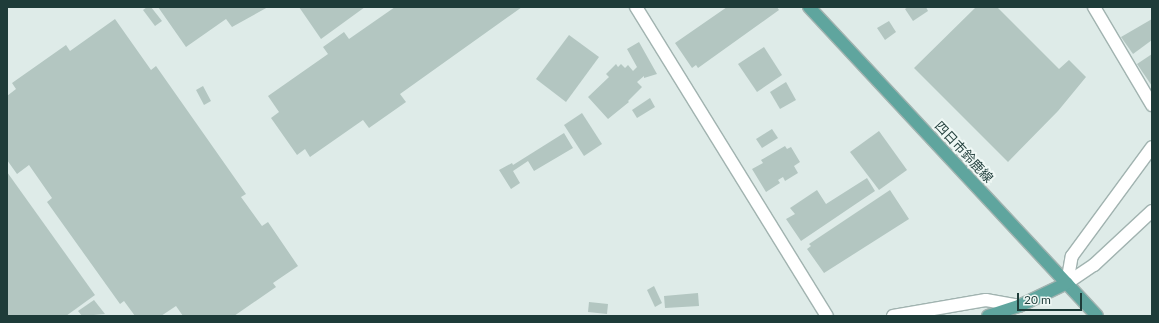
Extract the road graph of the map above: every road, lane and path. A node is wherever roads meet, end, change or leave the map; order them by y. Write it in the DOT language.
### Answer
graph roads {
  1 [pos="636,7"];
  2 [pos="809,7"];
  3 [pos="1094,7"];
  4 [pos="1152,105"];
  5 [pos="1152,147"];
  6 [pos="1152,210"];
  7 [pos="1067,283"];
  8 [pos="1018,306"];
  9 [pos="827,316"];
  10 [pos="893,316"];
  11 [pos="988,316"];
  12 [pos="1097,316"];
  1 -- 9 [label="street"];
  2 -- 7 [label="main road, 四日市鈴鹿線"];
  3 -- 4 [label="street"];
  5 -- 7 [label="street"];
  6 -- 7 [label="street"];
  7 -- 8 [label="main road"];
  7 -- 12 [label="main road, 四日市鈴鹿線"];
  8 -- 10 [label="street"];
  8 -- 11 [label="main road"];
}
